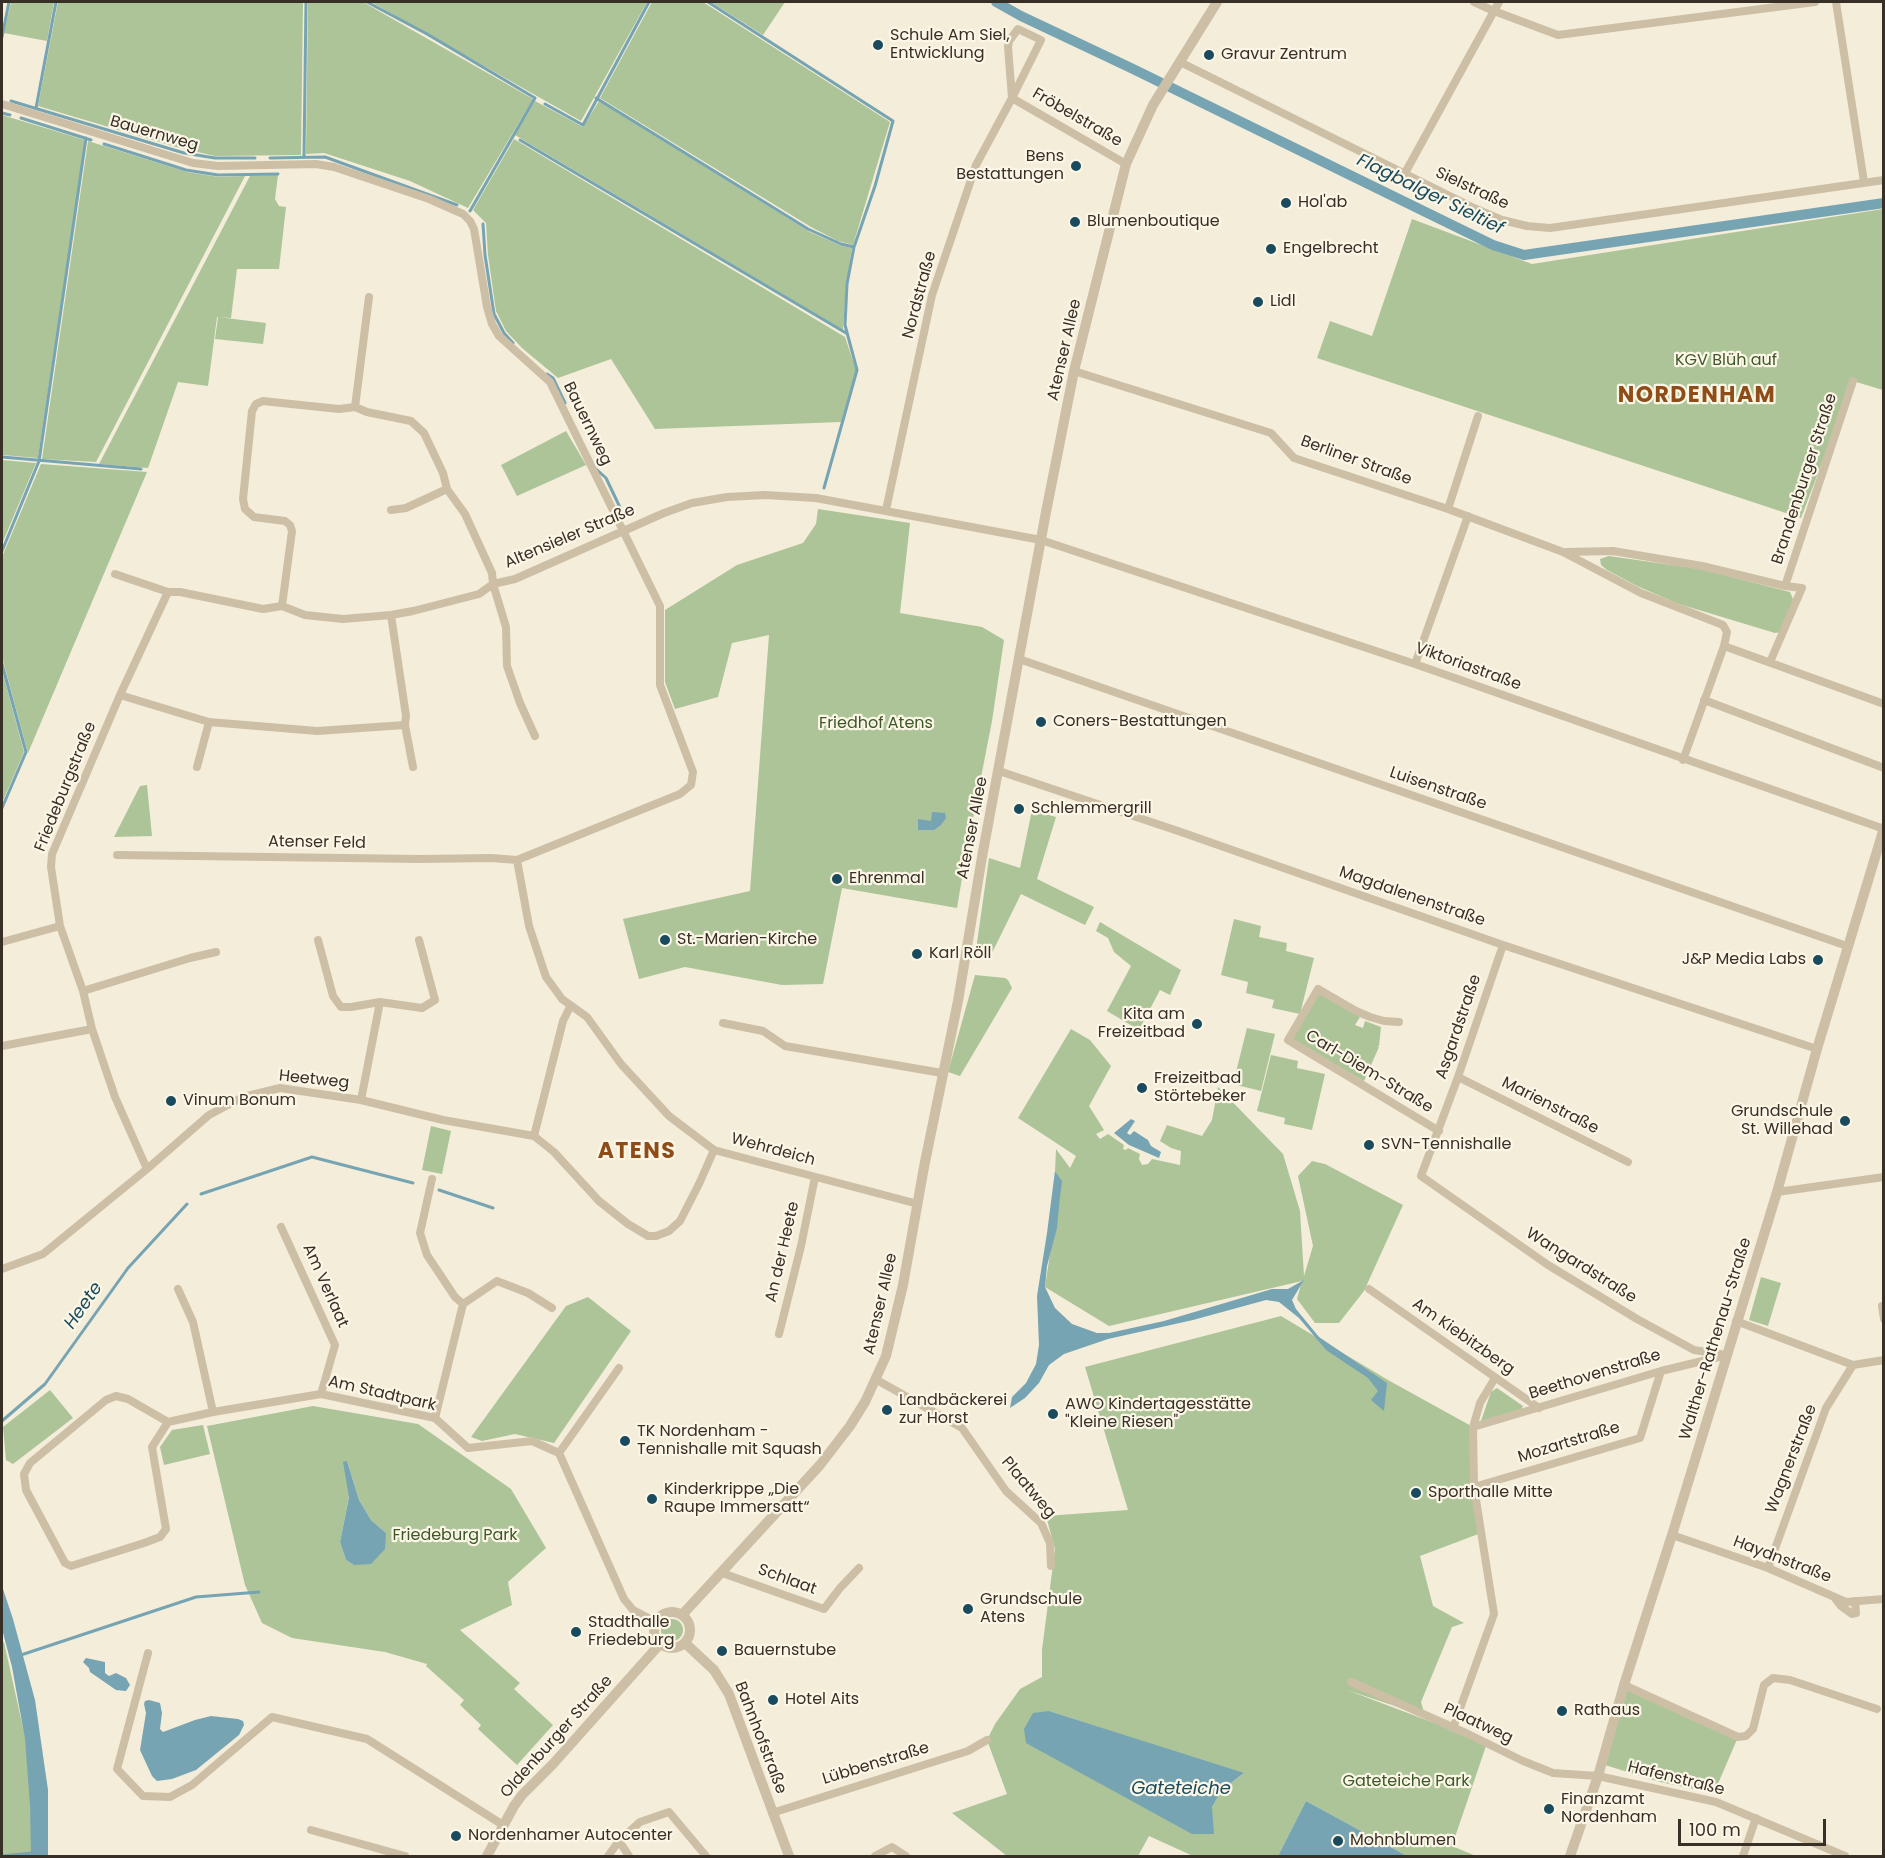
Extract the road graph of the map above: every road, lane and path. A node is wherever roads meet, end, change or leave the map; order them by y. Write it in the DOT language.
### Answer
graph roads {
  1 [pos="1217,2"];
  2 [pos="1474,2"];
  3 [pos="1499,2"];
  4 [pos="1815,2"];
  5 [pos="1836,2"];
  6 [pos="1494,11"];
  7 [pos="1180,62"];
  8 [pos="1012,98"];
  9 [pos="2,105"];
  10 [pos="1126,164"];
  11 [pos="1405,173"];
  12 [pos="1884,180"];
  13 [pos="1864,182"];
  14 [pos="369,297"];
  15 [pos="1074,371"];
  16 [pos="1853,381"];
  17 [pos="355,407"];
  18 [pos="1478,416"];
  19 [pos="447,489"];
  20 [pos="1448,509"];
  21 [pos="391,510"];
  22 [pos="886,510"];
  23 [pos="1468,516"];
  24 [pos="623,532"];
  25 [pos="1041,540"];
  26 [pos="1563,552"];
  27 [pos="115,574"];
  28 [pos="493,584"];
  29 [pos="1785,586"];
  30 [pos="168,592"];
  31 [pos="282,606"];
  32 [pos="390,615"];
  33 [pos="1724,646"];
  34 [pos="1019,659"];
  35 [pos="1770,662"];
  36 [pos="1414,664"];
  37 [pos="120,695"];
  38 [pos="1704,700"];
  39 [pos="1884,704"];
  40 [pos="209,722"];
  41 [pos="405,724"];
  42 [pos="534,736"];
  43 [pos="1683,760"];
  44 [pos="413,766"];
  45 [pos="197,767"];
  46 [pos="1884,768"];
  47 [pos="999,771"];
  48 [pos="1883,829"];
  49 [pos="117,855"];
  50 [pos="517,860"];
  51 [pos="60,926"];
  52 [pos="318,940"];
  53 [pos="419,940"];
  54 [pos="2,942"];
  55 [pos="1503,945"];
  56 [pos="1847,946"];
  57 [pos="216,952"];
  58 [pos="83,991"];
  59 [pos="380,1002"];
  60 [pos="570,1007"];
  61 [pos="1399,1022"];
  62 [pos="723,1023"];
  63 [pos="92,1029"];
  64 [pos="2,1046"];
  65 [pos="1817,1049"];
  66 [pos="942,1073"];
  67 [pos="1458,1077"];
  68 [pos="361,1100"];
  69 [pos="1438,1131"];
  70 [pos="534,1137"];
  71 [pos="714,1150"];
  72 [pos="1628,1162"];
  73 [pos="147,1169"];
  74 [pos="815,1177"];
  75 [pos="1884,1177"];
  76 [pos="432,1179"];
  77 [pos="1428,1183"];
  78 [pos="1776,1192"];
  79 [pos="918,1203"];
  80 [pos="281,1227"];
  81 [pos="2,1269"];
  82 [pos="178,1289"];
  83 [pos="1369,1289"];
  84 [pos="463,1304"];
  85 [pos="1882,1306"];
  86 [pos="552,1308"];
  87 [pos="1884,1319"];
  88 [pos="1736,1322"];
  89 [pos="779,1334"];
  90 [pos="1726,1355"];
  91 [pos="1884,1360"];
  92 [pos="1853,1365"];
  93 [pos="619,1368"];
  94 [pos="1661,1371"];
  95 [pos="1495,1378"];
  96 [pos="877,1380"];
  97 [pos="321,1394"];
  98 [pos="1539,1408"];
  99 [pos="213,1412"];
  100 [pos="435,1418"];
  101 [pos="168,1422"];
  102 [pos="1473,1427"];
  103 [pos="559,1453"];
  104 [pos="1474,1487"];
  105 [pos="1672,1535"];
  106 [pos="1051,1566"];
  107 [pos="859,1568"];
  108 [pos="1768,1568"];
  109 [pos="722,1573"];
  110 [pos="1834,1596"];
  111 [pos="1884,1599"];
  112 [pos="1856,1601"];
  113 [pos="682,1616"];
  114 [pos="656,1622"];
  115 [pos="685,1643"];
  116 [pos="660,1644"];
  117 [pos="148,1653"];
  118 [pos="1351,1682"];
  119 [pos="1624,1684"];
  120 [pos="1877,1709"];
  121 [pos="1453,1728"];
  122 [pos="987,1740"];
  123 [pos="1598,1776"];
  124 [pos="772,1813"];
  125 [pos="1756,1818"];
  126 [pos="503,1825"];
  127 [pos="310,1830"];
  128 [pos="620,1841"];
  129 [pos="405,1857"];
  130 [pos="487,1857"];
  131 [pos="608,1857"];
  132 [pos="629,1857"];
  133 [pos="706,1857"];
  134 [pos="789,1857"];
  135 [pos="875,1857"];
  136 [pos="906,1857"];
  137 [pos="1570,1857"];
  138 [pos="1743,1857"];
  139 [pos="1845,1857"];
  1 -- 7 [label="street, Atenser Allee"];
  2 -- 6 [label="street"];
  3 -- 6 [label="street"];
  4 -- 6 [label="street"];
  5 -- 13 [label="street"];
  6 -- 11 [label="street"];
  7 -- 10 [label="street, Atenser Allee"];
  7 -- 11 [label="street, Sielstraße"];
  8 -- 8 [label="street, Nordstraße"];
  8 -- 10 [label="street, Fröbelstraße"];
  8 -- 22 [label="street, Nordstraße"];
  9 -- 24 [label="street, Bauernweg"];
  10 -- 15 [label="street, Atenser Allee"];
  11 -- 13 [label="street, Sielstraße"];
  12 -- 13 [label="street, Sielstraße"];
  14 -- 17 [label="street"];
  15 -- 20 [label="street, Berliner Straße"];
  15 -- 25 [label="street, Atenser Allee"];
  16 -- 29 [label="street, Brandenburger Straße"];
  17 -- 19 [label="street"];
  17 -- 31 [label="street"];
  18 -- 20 [label="street"];
  19 -- 21 [label="street"];
  19 -- 28 [label="street"];
  20 -- 23 [label="street, Berliner Straße"];
  22 -- 24 [label="street, Altensieler Straße"];
  22 -- 25 [label="street, Altensieler Straße"];
  23 -- 26 [label="street, Berliner Straße"];
  23 -- 36 [label="street"];
  24 -- 28 [label="street, Altensieler Straße"];
  24 -- 50 [label="street, Bauernweg"];
  25 -- 34 [label="street, Atenser Allee"];
  25 -- 36 [label="street, Viktoriastraße"];
  26 -- 29 [label="street, Berliner Straße"];
  26 -- 33 [label="street, Berliner Straße"];
  27 -- 30 [label="street, Altensieler Straße"];
  28 -- 32 [label="street, Altensieler Straße"];
  28 -- 42 [label="street"];
  29 -- 35 [label="street"];
  30 -- 31 [label="street, Altensieler Straße"];
  30 -- 37 [label="street, Friedeburgstraße"];
  31 -- 32 [label="street, Altensieler Straße"];
  32 -- 41 [label="street"];
  33 -- 35 [label="street"];
  33 -- 38 [label="street"];
  34 -- 47 [label="street, Atenser Allee"];
  34 -- 56 [label="street, Luisenstraße"];
  35 -- 39 [label="street"];
  36 -- 43 [label="street, Viktoriastraße"];
  37 -- 40 [label="street"];
  37 -- 51 [label="street, Friedeburgstraße"];
  38 -- 43 [label="street"];
  38 -- 46 [label="street"];
  40 -- 41 [label="street"];
  40 -- 45 [label="street"];
  41 -- 44 [label="street"];
  43 -- 48 [label="street, Viktoriastraße"];
  47 -- 55 [label="street, Magdalenenstraße"];
  47 -- 66 [label="street, Atenser Allee"];
  48 -- 56 [label="street, Walther-Rathenau-Straße"];
  49 -- 50 [label="street, Atenser Feld"];
  50 -- 60 [label="street"];
  51 -- 54 [label="street"];
  51 -- 58 [label="street, Friedeburgstraße"];
  52 -- 59 [label="street"];
  53 -- 59 [label="street"];
  55 -- 65 [label="street, Magdalenenstraße"];
  55 -- 67 [label="street, Asgardstraße"];
  56 -- 65 [label="street, Walther-Rathenau-Straße"];
  57 -- 58 [label="street"];
  58 -- 63 [label="street, Friedeburgstraße"];
  59 -- 68 [label="street"];
  60 -- 70 [label="street"];
  60 -- 71 [label="street, Wehrdeich"];
  61 -- 69 [label="street, Carl-Diem-Straße"];
  62 -- 66 [label="street"];
  63 -- 64 [label="street"];
  63 -- 73 [label="street, Friedeburgstraße"];
  65 -- 78 [label="street, Walther-Rathenau-Straße"];
  66 -- 79 [label="street, Atenser Allee"];
  67 -- 69 [label="street, Asgardstraße"];
  67 -- 72 [label="street, Marienstraße"];
  68 -- 70 [label="street, Heetweg"];
  68 -- 73 [label="street, Heetweg"];
  69 -- 77 [label="street, Asgardstraße"];
  70 -- 71 [label="street"];
  71 -- 74 [label="street, Wehrdeich"];
  73 -- 81 [label="street, Heetweg"];
  74 -- 79 [label="street, Wehrdeich"];
  74 -- 89 [label="street, An der Heete"];
  75 -- 78 [label="street"];
  76 -- 84 [label="street"];
  77 -- 90 [label="street, Wangardstraße"];
  78 -- 88 [label="street, Walther-Rathenau-Straße"];
  79 -- 96 [label="street, Atenser Allee"];
  80 -- 97 [label="street, Am Verlaat"];
  82 -- 99 [label="street"];
  83 -- 95 [label="street, Am Kiebitzberg"];
  84 -- 86 [label="street"];
  84 -- 100 [label="street"];
  85 -- 87 [label="street"];
  88 -- 90 [label="street, Walther-Rathenau-Straße"];
  88 -- 92 [label="street"];
  90 -- 94 [label="street, Beethovenstraße"];
  90 -- 105 [label="street, Walther-Rathenau-Straße"];
  91 -- 92 [label="street"];
  92 -- 108 [label="street, Wagnerstraße"];
  93 -- 103 [label="street"];
  94 -- 98 [label="street, Beethovenstraße"];
  94 -- 104 [label="street, Mozartstraße"];
  95 -- 98 [label="street, Am Kiebitzberg"];
  95 -- 102 [label="street"];
  96 -- 106 [label="street, Plaatweg"];
  96 -- 109 [label="street, Atenser Allee"];
  97 -- 99 [label="street, Am Stadtpark"];
  97 -- 100 [label="street, Am Stadtpark"];
  98 -- 102 [label="street, Beethovenstraße"];
  99 -- 101 [label="street, Am Stadtpark"];
  100 -- 103 [label="street, Am Stadtpark"];
  101 -- 101 [label="street"];
  102 -- 104 [label="street"];
  103 -- 114 [label="street"];
  104 -- 121 [label="street"];
  105 -- 108 [label="street, Haydnstraße"];
  105 -- 119 [label="street, Walther-Rathenau-Straße"];
  107 -- 109 [label="street, Schlaat"];
  108 -- 110 [label="street, Haydnstraße"];
  109 -- 113 [label="street, Atenser Allee"];
  110 -- 112 [label="street, Haydnstraße"];
  110 -- 112 [label="street"];
  111 -- 112 [label="street, Haydnstraße"];
  113 -- 114 [label="street"];
  113 -- 115 [label="street"];
  114 -- 116 [label="street"];
  115 -- 116 [label="street"];
  115 -- 124 [label="street, Bahnhofstraße"];
  116 -- 126 [label="street, Oldenburger Straße"];
  117 -- 126 [label="street"];
  118 -- 121 [label="street, Plaatweg"];
  119 -- 120 [label="street"];
  119 -- 123 [label="street, Walther-Rathenau-Straße"];
  121 -- 123 [label="street, Plaatweg"];
  122 -- 124 [label="street, Lübbenstraße"];
  123 -- 125 [label="street, Hafenstraße"];
  123 -- 137 [label="street, Walther-Rathenau-Straße"];
  124 -- 134 [label="street, Bahnhofstraße"];
  125 -- 138 [label="street"];
  125 -- 139 [label="street, Hafenstraße"];
  126 -- 130 [label="street, Oldenburger Straße"];
  127 -- 129 [label="street"];
  128 -- 131 [label="street"];
  128 -- 132 [label="street"];
  128 -- 133 [label="street"];
  135 -- 136 [label="street"];
}
